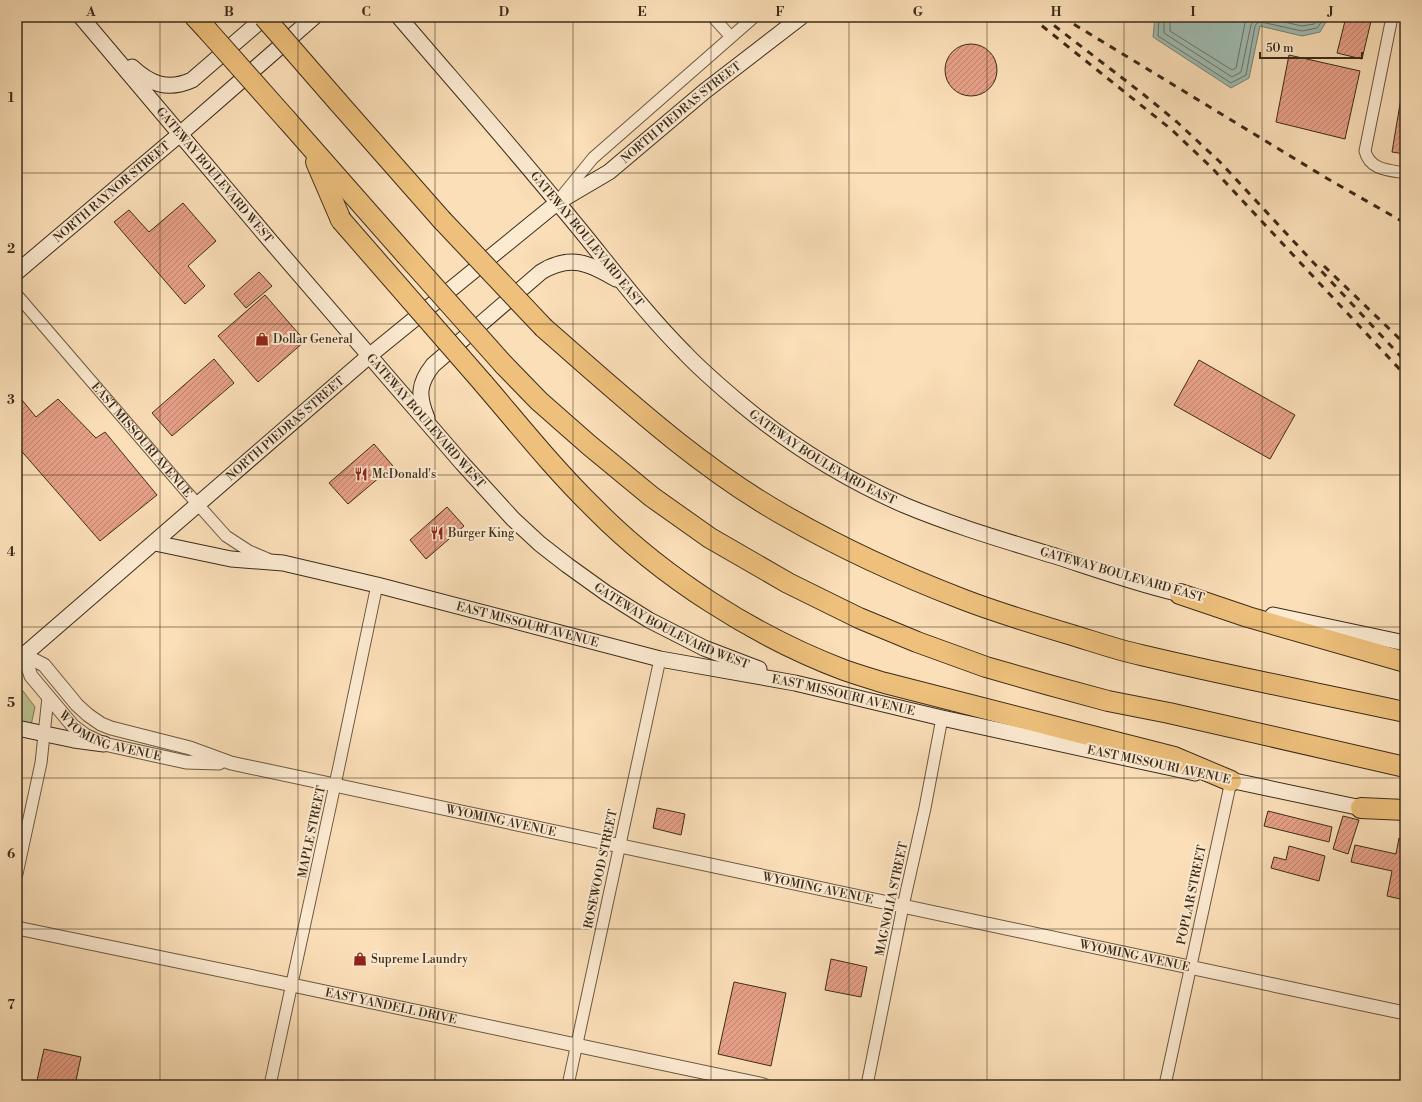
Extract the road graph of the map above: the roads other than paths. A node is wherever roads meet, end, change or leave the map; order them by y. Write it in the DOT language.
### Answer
graph roads {
  1 [pos="81,17"];
  2 [pos="264,17"];
  3 [pos="314,17"];
  4 [pos="399,17"];
  5 [pos="712,17"];
  6 [pos="754,17"];
  7 [pos="801,17"];
  8 [pos="1392,17"];
  9 [pos="201,24"];
  10 [pos="94,32"];
  11 [pos="731,37"];
  12 [pos="180,134"];
  13 [pos="308,144"];
  14 [pos="1405,173"];
  15 [pos="558,202"];
  16 [pos="17,272"];
  17 [pos="624,284"];
  18 [pos="17,295"];
  19 [pos="369,356"];
  20 [pos="430,426"];
  21 [pos="198,505"];
  22 [pos="155,543"];
  23 [pos="284,563"];
  24 [pos="377,585"];
  25 [pos="1180,594"];
  26 [pos="1405,643"];
  27 [pos="19,655"];
  28 [pos="660,659"];
  29 [pos="1405,662"];
  30 [pos="795,683"];
  31 [pos="48,697"];
  32 [pos="1405,712"];
  33 [pos="942,718"];
  34 [pos="17,728"];
  35 [pos="44,733"];
  36 [pos="135,734"];
  37 [pos="104,744"];
  38 [pos="132,750"];
  39 [pos="231,763"];
  40 [pos="1405,767"];
  41 [pos="1231,781"];
  42 [pos="336,784"];
  43 [pos="1361,808"];
  44 [pos="1405,810"];
  45 [pos="1405,818"];
  46 [pos="620,846"];
  47 [pos="17,874"];
  48 [pos="903,906"];
  49 [pos="17,928"];
  50 [pos="1190,967"];
  51 [pos="292,985"];
  52 [pos="1405,1013"];
  53 [pos="576,1045"];
  54 [pos="270,1085"];
  55 [pos="568,1085"];
  56 [pos="764,1085"];
  57 [pos="867,1085"];
  58 [pos="1164,1085"];
  1 -- 10 [label="main road, GATEWAY BOULEVARD WEST"];
  2 -- 10 [label="main road"];
  2 -- 32 [label="highway, bridge"];
  3 -- 12 [label="main road, NORTH RAYNOR STREET"];
  4 -- 15 [label="main road, GATEWAY BOULEVARD EAST"];
  5 -- 11 [label="street"];
  6 -- 11 [label="street, NORTH PIEDRAS STREET"];
  7 -- 15 [label="main road, NORTH PIEDRAS STREET"];
  8 -- 14 [label="street"];
  9 -- 13 [label="highway, bridge"];
  10 -- 12 [label="main road, GATEWAY BOULEVARD WEST"];
  11 -- 15 [label="street, NORTH PIEDRAS STREET"];
  12 -- 16 [label="main road, NORTH RAYNOR STREET"];
  12 -- 19 [label="main road, GATEWAY BOULEVARD WEST"];
  13 -- 40 [label="highway, bridge"];
  13 -- 41 [label="highway, bridge"];
  15 -- 17 [label="main road, GATEWAY BOULEVARD EAST"];
  15 -- 19 [label="main road, NORTH PIEDRAS STREET"];
  17 -- 20 [label="main road"];
  17 -- 25 [label="main road, GATEWAY BOULEVARD EAST"];
  18 -- 21 [label="street, EAST MISSOURI AVENUE"];
  19 -- 20 [label="main road, GATEWAY BOULEVARD WEST"];
  19 -- 21 [label="main road, NORTH PIEDRAS STREET"];
  20 -- 30 [label="main road, GATEWAY BOULEVARD WEST"];
  21 -- 22 [label="main road, NORTH PIEDRAS STREET"];
  21 -- 23 [label="street, EAST MISSOURI AVENUE"];
  22 -- 23 [label="main road, EAST MISSOURI AVENUE"];
  22 -- 27 [label="main road, NORTH PIEDRAS STREET"];
  23 -- 24 [label="main road, EAST MISSOURI AVENUE"];
  24 -- 28 [label="main road, EAST MISSOURI AVENUE"];
  24 -- 42 [label="street, MAPLE STREET"];
  25 -- 26 [label="main road, GATEWAY BOULEVARD EAST"];
  25 -- 29 [label="highway"];
  27 -- 31 [label="street, WYOMING AVENUE"];
  27 -- 36 [label="street, WYOMING AVENUE"];
  28 -- 30 [label="main road, EAST MISSOURI AVENUE"];
  28 -- 46 [label="street, ROSEWOOD STREET"];
  30 -- 33 [label="main road, EAST MISSOURI AVENUE"];
  31 -- 35 [label="street"];
  31 -- 37 [label="street, WYOMING AVENUE"];
  33 -- 41 [label="main road, EAST MISSOURI AVENUE"];
  33 -- 48 [label="street, MAGNOLIA STREET"];
  34 -- 35 [label="main road"];
  35 -- 37 [label="main road"];
  35 -- 47 [label="street"];
  36 -- 38 [label="street"];
  36 -- 39 [label="street, WYOMING AVENUE"];
  37 -- 38 [label="street, WYOMING AVENUE"];
  38 -- 39 [label="street, WYOMING AVENUE"];
  39 -- 42 [label="street, WYOMING AVENUE"];
  41 -- 43 [label="main road, EAST MISSOURI AVENUE"];
  41 -- 50 [label="street, POPLAR STREET"];
  42 -- 46 [label="street, WYOMING AVENUE"];
  42 -- 51 [label="street, MAPLE STREET"];
  43 -- 44 [label="highway"];
  43 -- 45 [label="main road, EAST MISSOURI AVENUE"];
  46 -- 48 [label="street, WYOMING AVENUE"];
  46 -- 53 [label="street, ROSEWOOD STREET"];
  48 -- 50 [label="street, WYOMING AVENUE"];
  48 -- 57 [label="street, MAGNOLIA STREET"];
  49 -- 51 [label="street, EAST YANDELL DRIVE"];
  50 -- 52 [label="street, WYOMING AVENUE"];
  50 -- 58 [label="street, POPLAR STREET"];
  51 -- 53 [label="street, EAST YANDELL DRIVE"];
  51 -- 54 [label="street, MAPLE STREET"];
  53 -- 55 [label="street, ROSEWOOD STREET"];
  53 -- 56 [label="street, EAST YANDELL DRIVE"];
}
